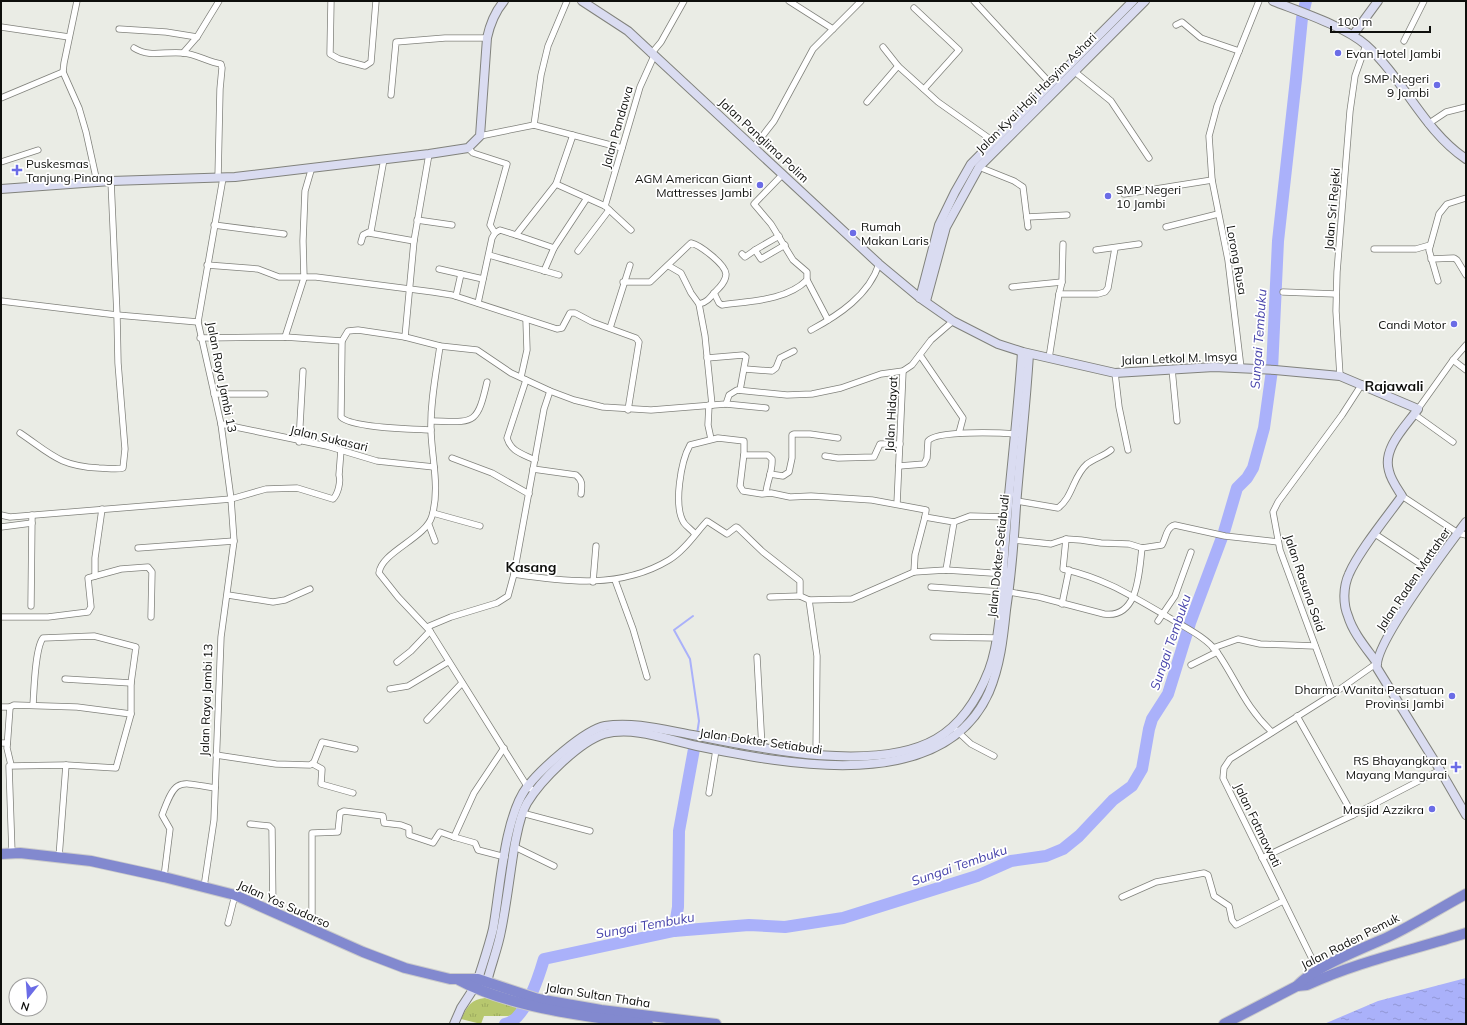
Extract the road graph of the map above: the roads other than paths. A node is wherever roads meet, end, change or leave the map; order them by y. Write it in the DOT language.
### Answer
graph roads {
  1 [pos="77,1"];
  2 [pos="219,1"];
  3 [pos="331,1"];
  4 [pos="376,1"];
  5 [pos="504,1"];
  6 [pos="568,1"];
  7 [pos="582,1"];
  8 [pos="684,1"];
  9 [pos="789,1"];
  10 [pos="861,1"];
  11 [pos="974,1"];
  12 [pos="1133,1"];
  13 [pos="1145,1"];
  14 [pos="1259,1"];
  15 [pos="1273,1"];
  16 [pos="1378,1"];
  17 [pos="1424,1"];
  18 [pos="914,8"];
  19 [pos="1176,25"];
  20 [pos="1,27"];
  21 [pos="119,29"];
  22 [pos="833,29"];
  23 [pos="1353,35"];
  24 [pos="69,37"];
  25 [pos="196,37"];
  26 [pos="487,38"];
  27 [pos="1404,41"];
  28 [pos="1366,45"];
  29 [pos="883,46"];
  30 [pos="134,48"];
  31 [pos="1239,51"];
  32 [pos="183,53"];
  33 [pos="653,55"];
  34 [pos="898,66"];
  35 [pos="63,72"];
  36 [pos="1076,72"];
  37 [pos="1051,84"];
  38 [pos="924,89"];
  39 [pos="391,96"];
  40 [pos="1,98"];
  41 [pos="867,102"];
  42 [pos="1466,107"];
  43 [pos="1428,124"];
  44 [pos="534,125"];
  45 [pos="573,135"];
  46 [pos="480,136"];
  47 [pos="993,141"];
  48 [pos="754,147"];
  49 [pos="468,148"];
  50 [pos="622,148"];
  51 [pos="38,150"];
  52 [pos="429,154"];
  53 [pos="1149,158"];
  54 [pos="384,159"];
  55 [pos="1466,159"];
  56 [pos="1,162"];
  57 [pos="312,167"];
  58 [pos="979,167"];
  59 [pos="783,174"];
  60 [pos="220,178"];
  61 [pos="1212,180"];
  62 [pos="111,181"];
  63 [pos="97,182"];
  64 [pos="556,184"];
  65 [pos="1,189"];
  66 [pos="954,192"];
  67 [pos="1124,194"];
  68 [pos="963,195"];
  69 [pos="588,198"];
  70 [pos="1466,198"];
  71 [pos="607,208"];
  72 [pos="1218,214"];
  73 [pos="1067,215"];
  74 [pos="1027,217"];
  75 [pos="417,220"];
  76 [pos="214,225"];
  77 [pos="452,225"];
  78 [pos="1028,227"];
  79 [pos="1166,227"];
  80 [pos="632,230"];
  81 [pos="369,233"];
  82 [pos="495,233"];
  83 [pos="284,234"];
  84 [pos="516,235"];
  85 [pos="779,236"];
  86 [pos="414,241"];
  87 [pos="361,242"];
  88 [pos="937,242"];
  89 [pos="1063,244"];
  90 [pos="1139,244"];
  91 [pos="785,245"];
  92 [pos="1430,245"];
  93 [pos="554,248"];
  94 [pos="1115,248"];
  95 [pos="1374,249"];
  96 [pos="755,250"];
  97 [pos="1096,250"];
  98 [pos="578,251"];
  99 [pos="742,254"];
  100 [pos="489,255"];
  101 [pos="1431,258"];
  102 [pos="879,264"];
  103 [pos="207,265"];
  104 [pos="630,265"];
  105 [pos="669,266"];
  106 [pos="439,269"];
  107 [pos="544,271"];
  108 [pos="461,274"];
  109 [pos="559,275"];
  110 [pos="1466,275"];
  111 [pos="304,278"];
  112 [pos="483,279"];
  113 [pos="807,280"];
  114 [pos="1438,281"];
  115 [pos="624,282"];
  116 [pos="1062,282"];
  117 [pos="1012,287"];
  118 [pos="410,289"];
  119 [pos="1283,292"];
  120 [pos="714,293"];
  121 [pos="1059,294"];
  122 [pos="1336,294"];
  123 [pos="456,296"];
  124 [pos="923,300"];
  125 [pos="1,301"];
  126 [pos="478,303"];
  127 [pos="700,304"];
  128 [pos="117,315"];
  129 [pos="526,320"];
  130 [pos="828,320"];
  131 [pos="953,321"];
  132 [pos="198,322"];
  133 [pos="610,328"];
  134 [pos="811,330"];
  135 [pos="285,337"];
  136 [pos="405,337"];
  137 [pos="200,338"];
  138 [pos="342,340"];
  139 [pos="1466,345"];
  140 [pos="440,346"];
  141 [pos="794,351"];
  142 [pos="1026,353"];
  143 [pos="920,355"];
  144 [pos="707,358"];
  145 [pos="1049,358"];
  146 [pos="1453,360"];
  147 [pos="1241,368"];
  148 [pos="745,369"];
  149 [pos="1172,369"];
  150 [pos="1466,370"];
  151 [pos="303,371"];
  152 [pos="903,371"];
  153 [pos="1115,373"];
  154 [pos="1340,376"];
  155 [pos="523,379"];
  156 [pos="487,382"];
  157 [pos="1362,384"];
  158 [pos="740,390"];
  159 [pos="550,391"];
  160 [pos="214,394"];
  161 [pos="265,394"];
  162 [pos="726,404"];
  163 [pos="711,405"];
  164 [pos="766,408"];
  165 [pos="628,410"];
  166 [pos="1416,411"];
  167 [pos="432,421"];
  168 [pos="1177,421"];
  169 [pos="221,424"];
  170 [pos="431,430"];
  171 [pos="20,433"];
  172 [pos="959,433"];
  173 [pos="1020,434"];
  174 [pos="838,438"];
  175 [pos="711,439"];
  176 [pos="299,442"];
  177 [pos="1453,442"];
  178 [pos="900,444"];
  179 [pos="341,450"];
  180 [pos="1111,450"];
  181 [pos="1128,450"];
  182 [pos="744,455"];
  183 [pos="825,456"];
  184 [pos="452,458"];
  185 [pos="535,460"];
  186 [pos="899,466"];
  187 [pos="434,467"];
  188 [pos="533,469"];
  189 [pos="770,474"];
  190 [pos="766,493"];
  191 [pos="529,494"];
  192 [pos="581,494"];
  193 [pos="1402,496"];
  194 [pos="231,499"];
  195 [pos="1017,501"];
  196 [pos="897,504"];
  197 [pos="102,509"];
  198 [pos="433,513"];
  199 [pos="1,515"];
  200 [pos="32,515"];
  201 [pos="925,517"];
  202 [pos="1007,517"];
  203 [pos="954,522"];
  204 [pos="1466,522"];
  205 [pos="32,523"];
  206 [pos="429,525"];
  207 [pos="480,526"];
  208 [pos="1,527"];
  209 [pos="695,534"];
  210 [pos="1375,534"];
  211 [pos="1462,534"];
  212 [pos="1066,539"];
  213 [pos="1014,540"];
  214 [pos="234,541"];
  215 [pos="435,542"];
  216 [pos="1278,542"];
  217 [pos="596,546"];
  218 [pos="138,548"];
  219 [pos="1142,548"];
  220 [pos="1191,552"];
  221 [pos="946,570"];
  222 [pos="1069,570"];
  223 [pos="1430,571"];
  224 [pos="914,572"];
  225 [pos="514,574"];
  226 [pos="1007,574"];
  227 [pos="95,576"];
  228 [pos="615,580"];
  229 [pos="593,582"];
  230 [pos="931,587"];
  231 [pos="310,589"];
  232 [pos="1005,592"];
  233 [pos="228,595"];
  234 [pos="800,596"];
  235 [pos="1134,596"];
  236 [pos="770,597"];
  237 [pos="809,600"];
  238 [pos="1062,604"];
  239 [pos="31,606"];
  240 [pos="1163,614"];
  241 [pos="1,617"];
  242 [pos="151,617"];
  243 [pos="1158,622"];
  244 [pos="429,629"];
  245 [pos="933,637"];
  246 [pos="1000,638"];
  247 [pos="1315,646"];
  248 [pos="1215,650"];
  249 [pos="757,657"];
  250 [pos="397,662"];
  251 [pos="448,662"];
  252 [pos="1376,663"];
  253 [pos="1191,665"];
  254 [pos="647,677"];
  255 [pos="65,679"];
  256 [pos="131,683"];
  257 [pos="462,683"];
  258 [pos="390,690"];
  259 [pos="1333,694"];
  260 [pos="34,706"];
  261 [pos="1,707"];
  262 [pos="10,707"];
  263 [pos="131,714"];
  264 [pos="1297,716"];
  265 [pos="427,720"];
  266 [pos="953,726"];
  267 [pos="623,728"];
  268 [pos="1272,732"];
  269 [pos="959,734"];
  270 [pos="4,743"];
  271 [pos="504,748"];
  272 [pos="762,748"];
  273 [pos="355,750"];
  274 [pos="570,750"];
  275 [pos="716,750"];
  276 [pos="216,755"];
  277 [pos="816,755"];
  278 [pos="994,756"];
  279 [pos="313,764"];
  280 [pos="11,765"];
  281 [pos="66,765"];
  282 [pos="1440,770"];
  283 [pos="527,786"];
  284 [pos="215,788"];
  285 [pos="535,792"];
  286 [pos="353,793"];
  287 [pos="709,793"];
  288 [pos="522,813"];
  289 [pos="1353,815"];
  290 [pos="1466,815"];
  291 [pos="250,824"];
  292 [pos="590,831"];
  293 [pos="454,837"];
  294 [pos="515,847"];
  295 [pos="1,854"];
  296 [pos="12,854"];
  297 [pos="505,856"];
  298 [pos="59,857"];
  299 [pos="1262,858"];
  300 [pos="554,866"];
  301 [pos="164,877"];
  302 [pos="204,887"];
  303 [pos="1466,894"];
  304 [pos="235,895"];
  305 [pos="1122,897"];
  306 [pos="1284,901"];
  307 [pos="273,913"];
  308 [pos="228,923"];
  309 [pos="312,931"];
  310 [pos="497,932"];
  311 [pos="1466,933"];
  312 [pos="1360,950"];
  313 [pos="1364,962"];
  314 [pos="1318,971"];
  315 [pos="480,985"];
  316 [pos="1297,986"];
  317 [pos="601,1015"];
  318 [pos="454,1024"];
  319 [pos="648,1024"];
  320 [pos="716,1024"];
  321 [pos="1224,1024"];
  1 -- 24 [label="street"];
  2 -- 25 [label="street"];
  3 -- 4 [label="street"];
  5 -- 26 [label="street"];
  6 -- 44 [label="street"];
  7 -- 33 [label="street, Jalan Panglima Polim"];
  8 -- 33 [label="street, Jalan Pandawa"];
  9 -- 22 [label="street"];
  10 -- 22 [label="street"];
  11 -- 37 [label="street"];
  12 -- 37 [label="street, Jalan Kyai Haji Hasyim Ashari"];
  13 -- 36 [label="street, Jalan Kyai Haji Hasyim Ashari"];
  14 -- 31 [label="street, Lorong Rusa"];
  15 -- 23 [label="street"];
  16 -- 23 [label="street"];
  17 -- 27 [label="street"];
  18 -- 38 [label="street"];
  19 -- 31 [label="street"];
  20 -- 24 [label="street"];
  21 -- 25 [label="street"];
  22 -- 48 [label="street"];
  23 -- 28 [label="street"];
  24 -- 35 [label="street"];
  25 -- 32 [label="street"];
  26 -- 39 [label="street"];
  26 -- 46 [label="street"];
  28 -- 43 [label="street"];
  28 -- 122 [label="street, Jalan Sri Rejeki"];
  29 -- 34 [label="street"];
  30 -- 32 [label="street"];
  31 -- 61 [label="street, Lorong Rusa"];
  32 -- 60 [label="street, Jalan Raya Jambi 13"];
  33 -- 48 [label="street, Jalan Panglima Polim"];
  33 -- 50 [label="street, Jalan Pandawa"];
  34 -- 38 [label="street"];
  34 -- 41 [label="street"];
  35 -- 40 [label="street"];
  35 -- 63 [label="street"];
  36 -- 53 [label="street"];
  36 -- 58 [label="street, Jalan Kyai Haji Hasyim Ashari"];
  37 -- 47 [label="street, Jalan Kyai Haji Hasyim Ashari"];
  38 -- 47 [label="street"];
  42 -- 43 [label="street"];
  43 -- 55 [label="street"];
  44 -- 45 [label="street"];
  44 -- 46 [label="street"];
  45 -- 50 [label="street"];
  45 -- 64 [label="street"];
  46 -- 49 [label="street"];
  47 -- 66 [label="street, Jalan Kyai Haji Hasyim Ashari"];
  48 -- 59 [label="street, Jalan Panglima Polim"];
  49 -- 52 [label="street"];
  49 -- 82 [label="street"];
  50 -- 71 [label="street, Jalan Pandawa"];
  51 -- 56 [label="street"];
  52 -- 54 [label="street"];
  52 -- 75 [label="street"];
  54 -- 57 [label="street"];
  54 -- 81 [label="street"];
  57 -- 60 [label="street"];
  57 -- 111 [label="street"];
  58 -- 68 [label="street, Jalan Kyai Haji Hasyim Ashari"];
  58 -- 74 [label="street"];
  59 -- 85 [label="street"];
  59 -- 102 [label="street, Jalan Panglima Polim"];
  60 -- 62 [label="street"];
  60 -- 76 [label="street, Jalan Raya Jambi 13"];
  61 -- 67 [label="street"];
  61 -- 72 [label="street, Lorong Rusa"];
  62 -- 63 [label="street"];
  62 -- 128 [label="street"];
  63 -- 65 [label="street"];
  64 -- 69 [label="street"];
  64 -- 84 [label="street"];
  66 -- 68 [label="street"];
  66 -- 88 [label="street, Jalan Kyai Haji Hasyim Ashari"];
  68 -- 88 [label="street, Jalan Kyai Haji Hasyim Ashari"];
  69 -- 71 [label="street"];
  69 -- 93 [label="street"];
  70 -- 92 [label="street"];
  71 -- 80 [label="street"];
  71 -- 98 [label="street"];
  72 -- 79 [label="street"];
  72 -- 147 [label="street, Lorong Rusa"];
  73 -- 74 [label="street"];
  74 -- 78 [label="street"];
  75 -- 77 [label="street"];
  75 -- 86 [label="street"];
  76 -- 83 [label="street"];
  76 -- 103 [label="street, Jalan Raya Jambi 13"];
  81 -- 86 [label="street"];
  81 -- 87 [label="street"];
  82 -- 84 [label="street"];
  82 -- 100 [label="street"];
  84 -- 93 [label="street"];
  85 -- 91 [label="street"];
  85 -- 96 [label="street"];
  86 -- 118 [label="street"];
  88 -- 124 [label="street, Jalan Kyai Haji Hasyim Ashari"];
  89 -- 116 [label="street"];
  90 -- 94 [label="street"];
  91 -- 96 [label="street"];
  91 -- 113 [label="street"];
  92 -- 95 [label="street"];
  92 -- 101 [label="street"];
  93 -- 107 [label="street"];
  94 -- 97 [label="street"];
  94 -- 121 [label="street"];
  96 -- 99 [label="street"];
  100 -- 107 [label="street"];
  100 -- 112 [label="street"];
  101 -- 110 [label="street"];
  101 -- 114 [label="street"];
  102 -- 124 [label="street, Jalan Panglima Polim"];
  102 -- 130 [label="street"];
  103 -- 111 [label="street"];
  103 -- 132 [label="street, Jalan Raya Jambi 13"];
  104 -- 115 [label="street"];
  105 -- 115 [label="street"];
  105 -- 120 [label="street"];
  105 -- 127 [label="street"];
  106 -- 108 [label="street"];
  107 -- 109 [label="street"];
  108 -- 112 [label="street"];
  108 -- 123 [label="street"];
  111 -- 118 [label="street"];
  111 -- 135 [label="street"];
  112 -- 126 [label="street"];
  113 -- 120 [label="street"];
  113 -- 130 [label="street"];
  115 -- 133 [label="street"];
  116 -- 117 [label="street"];
  116 -- 121 [label="street"];
  118 -- 123 [label="street"];
  118 -- 136 [label="street"];
  119 -- 122 [label="street"];
  120 -- 127 [label="street"];
  121 -- 145 [label="street"];
  122 -- 154 [label="street, Jalan Sri Rejeki"];
  123 -- 126 [label="street"];
  124 -- 131 [label="street, Jalan Letkol M. Imsya"];
  125 -- 128 [label="street"];
  126 -- 129 [label="street"];
  127 -- 144 [label="street"];
  128 -- 132 [label="street"];
  128 -- 171 [label="street"];
  129 -- 133 [label="street"];
  129 -- 155 [label="street"];
  130 -- 134 [label="street"];
  131 -- 142 [label="street, Jalan Letkol M. Imsya"];
  131 -- 143 [label="street, Jalan Hidayat"];
  132 -- 137 [label="street, Jalan Raya Jambi 13"];
  133 -- 165 [label="street"];
  135 -- 137 [label="street"];
  135 -- 138 [label="street"];
  136 -- 138 [label="street"];
  136 -- 140 [label="street"];
  137 -- 160 [label="street, Jalan Raya Jambi 13"];
  138 -- 170 [label="street"];
  139 -- 146 [label="street"];
  140 -- 155 [label="street"];
  140 -- 167 [label="street"];
  141 -- 148 [label="street"];
  142 -- 145 [label="street, Jalan Letkol M. Imsya"];
  142 -- 173 [label="street, Jalan Dokter Setiabudi"];
  143 -- 152 [label="street, Jalan Hidayat"];
  143 -- 172 [label="street"];
  144 -- 148 [label="street"];
  144 -- 163 [label="street"];
  145 -- 153 [label="street, Jalan Letkol M. Imsya"];
  146 -- 150 [label="street"];
  146 -- 166 [label="street"];
  147 -- 149 [label="street, Jalan Letkol M. Imsya"];
  147 -- 154 [label="street, Jalan Letkol M. Imsya"];
  148 -- 158 [label="street"];
  149 -- 153 [label="street, Jalan Letkol M. Imsya"];
  149 -- 168 [label="street"];
  151 -- 176 [label="street"];
  152 -- 158 [label="street"];
  152 -- 178 [label="street, Jalan Hidayat"];
  153 -- 181 [label="street"];
  154 -- 157 [label="street, Jalan Letkol M. Imsya"];
  155 -- 159 [label="street"];
  155 -- 185 [label="street"];
  156 -- 167 [label="street"];
  157 -- 166 [label="street, Jalan Letkol M. Imsya"];
  157 -- 216 [label="street, Jalan Rasuna Said"];
  158 -- 162 [label="street"];
  159 -- 165 [label="street"];
  159 -- 185 [label="street"];
  160 -- 161 [label="street"];
  160 -- 169 [label="street, Jalan Raya Jambi 13"];
  162 -- 163 [label="street"];
  162 -- 164 [label="street"];
  163 -- 165 [label="street"];
  163 -- 175 [label="street"];
  166 -- 177 [label="street"];
  166 -- 193 [label="street"];
  167 -- 170 [label="street"];
  169 -- 176 [label="street, Jalan Sukasari"];
  169 -- 194 [label="street, Jalan Raya Jambi 13"];
  170 -- 187 [label="street"];
  172 -- 173 [label="street"];
  172 -- 186 [label="street"];
  173 -- 195 [label="street, Jalan Dokter Setiabudi"];
  173 -- 202 [label="street"];
  174 -- 189 [label="street"];
  175 -- 182 [label="street"];
  175 -- 209 [label="street"];
  176 -- 179 [label="street, Jalan Sukasari"];
  178 -- 183 [label="street"];
  178 -- 186 [label="street, Jalan Hidayat"];
  179 -- 187 [label="street, Jalan Sukasari"];
  179 -- 194 [label="street"];
  180 -- 195 [label="street"];
  182 -- 189 [label="street"];
  182 -- 190 [label="street"];
  184 -- 191 [label="street"];
  185 -- 188 [label="street"];
  186 -- 196 [label="street, Jalan Hidayat"];
  187 -- 198 [label="street"];
  188 -- 191 [label="street"];
  188 -- 192 [label="street"];
  189 -- 190 [label="street"];
  190 -- 196 [label="street"];
  191 -- 225 [label="street"];
  193 -- 210 [label="street"];
  193 -- 211 [label="street"];
  194 -- 197 [label="street"];
  194 -- 214 [label="street, Jalan Raya Jambi 13"];
  195 -- 213 [label="street, Jalan Dokter Setiabudi"];
  196 -- 201 [label="street"];
  197 -- 200 [label="street"];
  197 -- 227 [label="street"];
  198 -- 206 [label="street"];
  198 -- 207 [label="street"];
  199 -- 200 [label="street"];
  200 -- 205 [label="street"];
  201 -- 203 [label="street"];
  201 -- 224 [label="street"];
  202 -- 203 [label="street"];
  202 -- 226 [label="street"];
  203 -- 221 [label="street"];
  204 -- 211 [label="street, Jalan Raden Mattaher"];
  205 -- 208 [label="street"];
  205 -- 239 [label="street"];
  206 -- 215 [label="street"];
  206 -- 244 [label="street"];
  209 -- 228 [label="street"];
  209 -- 234 [label="street"];
  210 -- 223 [label="street"];
  210 -- 252 [label="street"];
  211 -- 223 [label="street, Jalan Raden Mattaher"];
  212 -- 213 [label="street"];
  212 -- 219 [label="street"];
  212 -- 222 [label="street"];
  213 -- 226 [label="street, Jalan Dokter Setiabudi"];
  214 -- 218 [label="street"];
  214 -- 233 [label="street, Jalan Raya Jambi 13"];
  216 -- 219 [label="street"];
  216 -- 247 [label="street, Jalan Rasuna Said"];
  217 -- 229 [label="street"];
  219 -- 235 [label="street"];
  220 -- 240 [label="street"];
  221 -- 224 [label="street"];
  221 -- 226 [label="street"];
  222 -- 235 [label="street"];
  222 -- 238 [label="street"];
  223 -- 252 [label="street, Jalan Raden Mattaher"];
  224 -- 237 [label="street"];
  225 -- 229 [label="street"];
  225 -- 244 [label="street"];
  226 -- 232 [label="street, Jalan Dokter Setiabudi"];
  227 -- 241 [label="street"];
  227 -- 242 [label="street"];
  228 -- 229 [label="street"];
  228 -- 254 [label="street"];
  230 -- 232 [label="street"];
  231 -- 233 [label="street"];
  232 -- 238 [label="street"];
  232 -- 246 [label="street, Jalan Dokter Setiabudi"];
  233 -- 276 [label="street, Jalan Raya Jambi 13"];
  234 -- 236 [label="street"];
  234 -- 237 [label="street"];
  235 -- 238 [label="street"];
  235 -- 240 [label="street"];
  237 -- 277 [label="street"];
  240 -- 243 [label="street"];
  240 -- 248 [label="street"];
  244 -- 250 [label="street"];
  244 -- 251 [label="street"];
  245 -- 246 [label="street"];
  246 -- 266 [label="street, Jalan Dokter Setiabudi"];
  246 -- 269 [label="street, Jalan Dokter Setiabudi"];
  247 -- 248 [label="street"];
  247 -- 259 [label="street, Jalan Rasuna Said"];
  248 -- 253 [label="street"];
  248 -- 268 [label="street"];
  249 -- 272 [label="street"];
  251 -- 257 [label="street"];
  251 -- 258 [label="street"];
  252 -- 259 [label="street, Jalan Fatmawati"];
  252 -- 282 [label="street"];
  255 -- 256 [label="street"];
  256 -- 260 [label="street"];
  256 -- 263 [label="street"];
  257 -- 265 [label="street"];
  257 -- 271 [label="street"];
  259 -- 264 [label="street, Jalan Fatmawati"];
  260 -- 262 [label="street"];
  260 -- 263 [label="street"];
  261 -- 262 [label="street"];
  262 -- 270 [label="street"];
  263 -- 281 [label="street"];
  264 -- 268 [label="street, Jalan Fatmawati"];
  264 -- 289 [label="street"];
  266 -- 269 [label="street"];
  266 -- 277 [label="street, Jalan Dokter Setiabudi"];
  267 -- 272 [label="street, Jalan Dokter Setiabudi"];
  267 -- 274 [label="street, Jalan Dokter Setiabudi"];
  267 -- 275 [label="street, Jalan Dokter Setiabudi"];
  268 -- 299 [label="street, Jalan Fatmawati"];
  269 -- 275 [label="street, Jalan Dokter Setiabudi"];
  269 -- 278 [label="street"];
  270 -- 280 [label="street"];
  271 -- 283 [label="street"];
  271 -- 293 [label="street"];
  272 -- 277 [label="street, Jalan Dokter Setiabudi"];
  273 -- 279 [label="street"];
  274 -- 283 [label="street, Jalan Dokter Setiabudi"];
  274 -- 285 [label="street, Jalan Dokter Setiabudi"];
  275 -- 287 [label="street"];
  276 -- 279 [label="street"];
  276 -- 284 [label="street, Jalan Raya Jambi 13"];
  279 -- 286 [label="street"];
  280 -- 281 [label="street"];
  280 -- 296 [label="street"];
  281 -- 298 [label="street"];
  282 -- 289 [label="street"];
  282 -- 290 [label="street"];
  283 -- 285 [label="street"];
  283 -- 297 [label="street, Jalan Dokter Setiabudi"];
  284 -- 301 [label="street"];
  284 -- 302 [label="street, Jalan Raya Jambi 13"];
  285 -- 288 [label="street, Jalan Dokter Setiabudi"];
  288 -- 292 [label="street"];
  288 -- 294 [label="street, Jalan Dokter Setiabudi"];
  289 -- 299 [label="street"];
  291 -- 307 [label="street"];
  293 -- 297 [label="street"];
  293 -- 309 [label="street"];
  294 -- 300 [label="street"];
  294 -- 310 [label="street, Jalan Dokter Setiabudi"];
  295 -- 296 [label="highway, Jalan Yos Sudarso"];
  296 -- 298 [label="highway, Jalan Yos Sudarso"];
  297 -- 310 [label="street, Jalan Dokter Setiabudi"];
  298 -- 301 [label="highway, Jalan Yos Sudarso"];
  299 -- 306 [label="street, Jalan Fatmawati"];
  301 -- 302 [label="highway, Jalan Yos Sudarso"];
  302 -- 304 [label="highway, Jalan Yos Sudarso"];
  303 -- 312 [label="highway, Jalan Raden Pemuk"];
  304 -- 307 [label="highway, Jalan Yos Sudarso"];
  304 -- 308 [label="street"];
  305 -- 306 [label="street"];
  306 -- 314 [label="street, Jalan Fatmawati"];
  307 -- 309 [label="highway, Jalan Yos Sudarso"];
  309 -- 315 [label="highway, Jalan Yos Sudarso"];
  310 -- 315 [label="street, Jalan Dokter Setiabudi"];
  311 -- 313 [label="highway, Jalan Raden Pemuk"];
  312 -- 313 [label="highway"];
  312 -- 314 [label="highway, Jalan Raden Pemuk"];
  313 -- 316 [label="highway, Jalan Raden Pemuk"];
  314 -- 316 [label="highway, Jalan Raden Pemuk"];
  315 -- 317 [label="highway, Jalan Sultan Thaha"];
  315 -- 318 [label="street, Jalan Dokter Setiabudi"];
  316 -- 321 [label="highway"];
  317 -- 319 [label="highway, Jalan Sultan Thaha"];
  317 -- 320 [label="highway, Jalan Sultan Thaha"];
}
